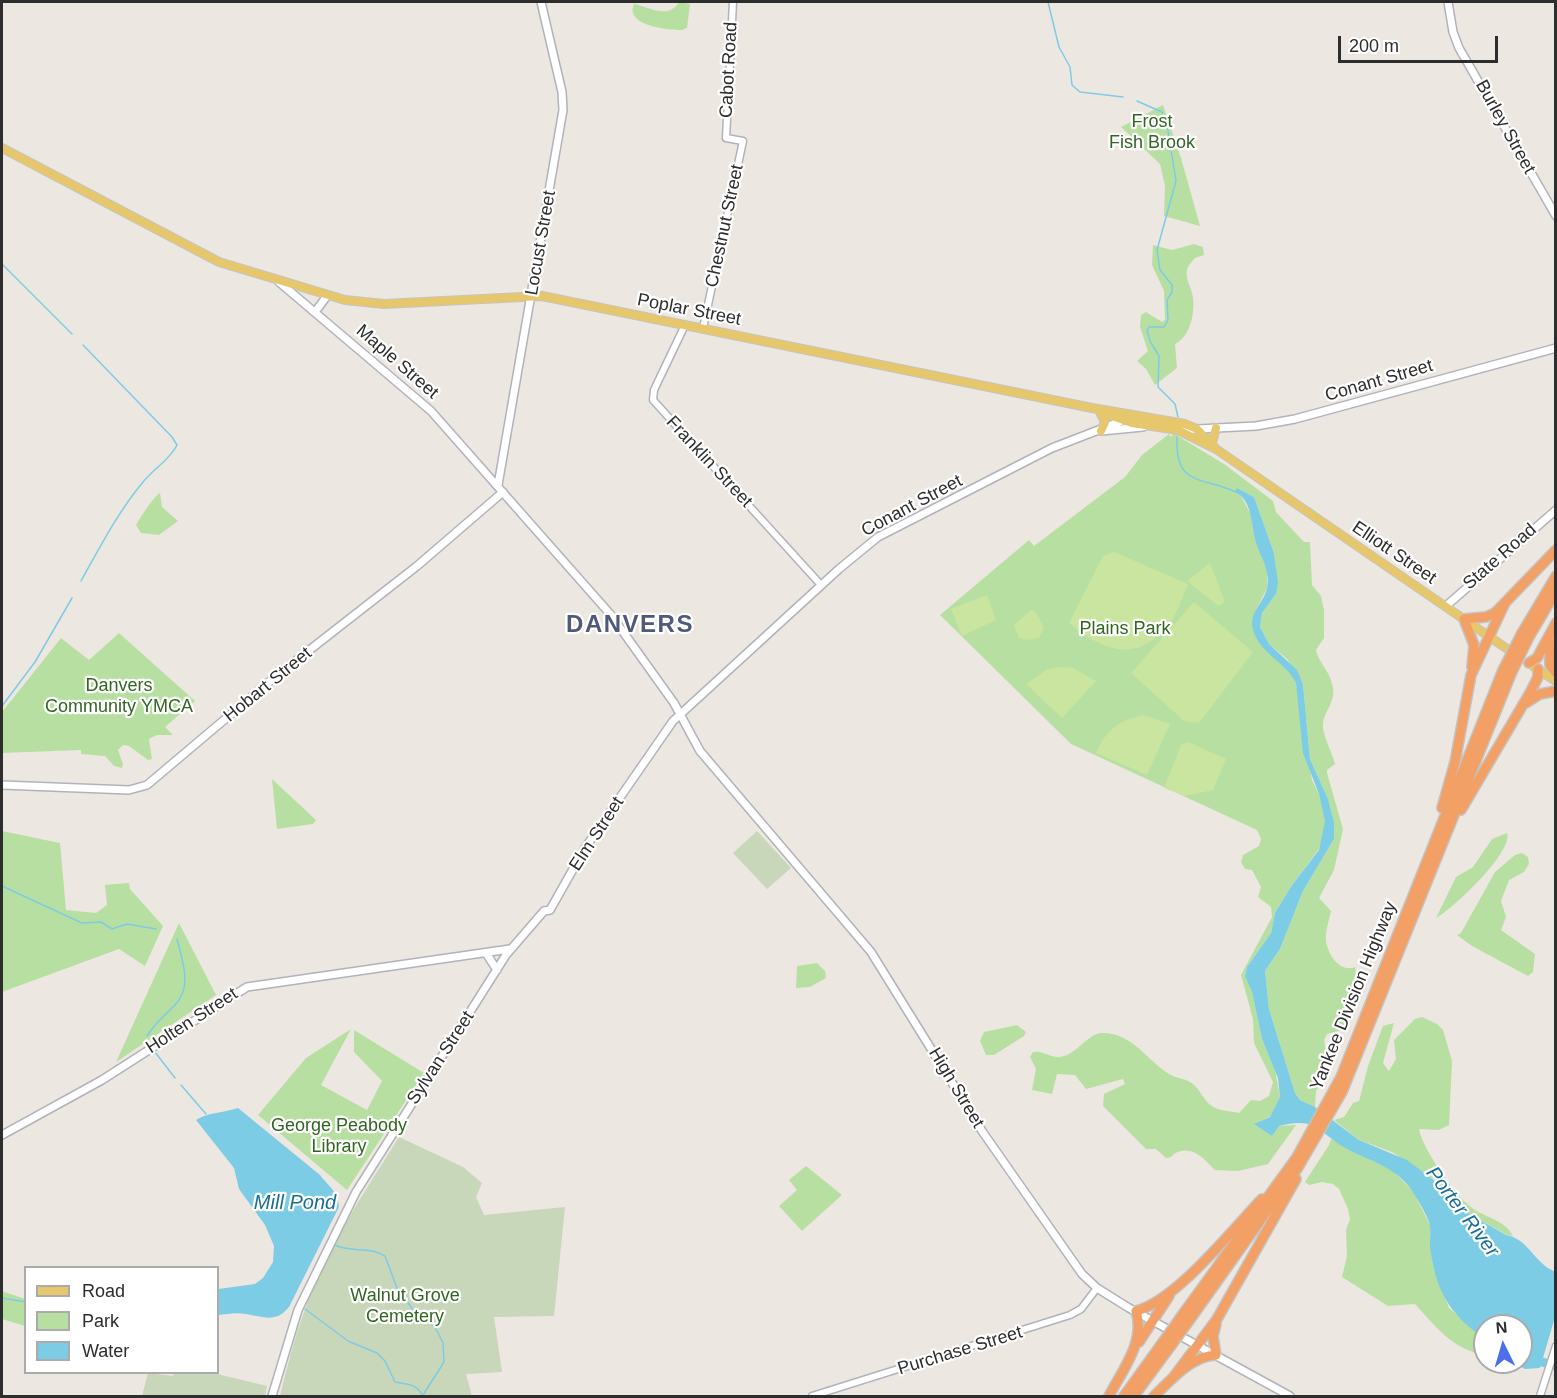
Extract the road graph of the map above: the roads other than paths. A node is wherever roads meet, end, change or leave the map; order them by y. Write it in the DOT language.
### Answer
graph roads {
  1 [pos="541,2"];
  2 [pos="733,2"];
  3 [pos="1448,2"];
  4 [pos="726,138"];
  5 [pos="2,148"];
  6 [pos="1556,216"];
  7 [pos="279,282"];
  8 [pos="327,296"];
  9 [pos="532,296"];
  10 [pos="315,312"];
  11 [pos="685,325"];
  12 [pos="703,328"];
  13 [pos="1556,348"];
  14 [pos="1092,408"];
  15 [pos="1101,412"];
  16 [pos="1142,417"];
  17 [pos="1123,421"];
  18 [pos="1185,424"];
  19 [pos="1148,426"];
  20 [pos="1212,428"];
  21 [pos="1197,429"];
  22 [pos="1101,430"];
  23 [pos="1178,430"];
  24 [pos="1214,446"];
  25 [pos="498,485"];
  26 [pos="503,492"];
  27 [pos="1556,510"];
  28 [pos="1556,550"];
  29 [pos="1556,576"];
  30 [pos="821,585"];
  31 [pos="1556,591"];
  32 [pos="1504,605"];
  33 [pos="1446,606"];
  34 [pos="1464,619"];
  35 [pos="1556,623"];
  36 [pos="1549,634"];
  37 [pos="1525,635"];
  38 [pos="1490,637"];
  39 [pos="1529,663"];
  40 [pos="1538,669"];
  41 [pos="1507,672"];
  42 [pos="1556,673"];
  43 [pos="1472,675"];
  44 [pos="1556,681"];
  45 [pos="1556,691"];
  46 [pos="1524,704"];
  47 [pos="679,714"];
  48 [pos="2,785"];
  49 [pos="1428,860"];
  50 [pos="1422,897"];
  51 [pos="510,949"];
  52 [pos="486,953"];
  53 [pos="497,970"];
  54 [pos="1329,1108"];
  55 [pos="2,1135"];
  56 [pos="1314,1136"];
  57 [pos="1308,1152"];
  58 [pos="1280,1180"];
  59 [pos="1097,1288"];
  60 [pos="1174,1289"];
  61 [pos="1136,1311"];
  62 [pos="1187,1316"];
  63 [pos="1217,1319"];
  64 [pos="1153,1320"];
  65 [pos="1167,1344"];
  66 [pos="1197,1345"];
  67 [pos="1556,1346"];
  68 [pos="1134,1349"];
  69 [pos="1216,1355"];
  70 [pos="1172,1379"];
  71 [pos="272,1396"];
  72 [pos="812,1396"];
  73 [pos="1109,1396"];
  74 [pos="1124,1396"];
  75 [pos="1134,1396"];
  76 [pos="1154,1396"];
  77 [pos="1290,1396"];
  78 [pos="1540,1396"];
  1 -- 9 [label="main road, Locust Street"];
  2 -- 4 [label="street, Cabot Road"];
  3 -- 6 [label="main road, Burley Street"];
  4 -- 12 [label="street, Chestnut Street"];
  5 -- 7 [label="main road, Maple Street"];
  7 -- 8 [label="main road, Poplar Street"];
  7 -- 10 [label="main road, Maple Street"];
  8 -- 9 [label="main road, Poplar Street"];
  8 -- 10 [label="main road"];
  9 -- 11 [label="main road, Poplar Street"];
  9 -- 25 [label="main road, Locust Street"];
  10 -- 25 [label="main road, Maple Street"];
  11 -- 12 [label="main road, Poplar Street"];
  11 -- 30 [label="street, Franklin Street"];
  12 -- 14 [label="main road, Poplar Street"];
  13 -- 20 [label="main road, Conant Street"];
  14 -- 15 [label="main road, Poplar Street"];
  14 -- 16 [label="main road, Poplar Street"];
  15 -- 17 [label="main road, Poplar Street"];
  15 -- 22 [label="main road"];
  16 -- 17 [label="main road, Conant Street"];
  16 -- 18 [label="main road, Conant Street"];
  17 -- 19 [label="main road, Poplar Street"];
  17 -- 22 [label="main road, Conant Street"];
  18 -- 20 [label="main road, Conant Street"];
  18 -- 21 [label="main road, Elliott Street"];
  19 -- 22 [label="main road, Conant Street"];
  19 -- 23 [label="main road, Conant Street"];
  20 -- 21 [label="main road, Conant Street"];
  20 -- 24 [label="main road"];
  21 -- 23 [label="main road, Conant Street"];
  21 -- 24 [label="main road, Elliott Street"];
  22 -- 30 [label="main road, Conant Street"];
  23 -- 24 [label="main road, Elliott Street"];
  24 -- 33 [label="main road, Elliott Street"];
  25 -- 26 [label="main road, Maple Street"];
  26 -- 47 [label="main road, Maple Street"];
  26 -- 48 [label="main road, Hobart Street"];
  27 -- 33 [label="main road, State Road"];
  28 -- 32 [label="highway"];
  29 -- 37 [label="highway, Yankee Division Highway"];
  30 -- 47 [label="main road, Conant Street"];
  31 -- 37 [label="highway, Yankee Division Highway"];
  32 -- 34 [label="highway"];
  32 -- 38 [label="highway"];
  33 -- 34 [label="main road, Elliott Street"];
  34 -- 38 [label="main road, Elliott Street"];
  34 -- 43 [label="highway"];
  35 -- 36 [label="highway"];
  36 -- 39 [label="highway"];
  36 -- 42 [label="highway"];
  37 -- 41 [label="highway, Yankee Division Highway, bridge"];
  38 -- 39 [label="main road, Elliott Street"];
  38 -- 43 [label="highway"];
  39 -- 40 [label="main road, Elliott Street"];
  40 -- 44 [label="main road, Elliott Street"];
  40 -- 46 [label="highway"];
  41 -- 49 [label="highway, Yankee Division Highway"];
  41 -- 50 [label="highway, Yankee Division Highway"];
  43 -- 49 [label="highway"];
  45 -- 46 [label="highway"];
  46 -- 50 [label="highway"];
  47 -- 51 [label="main road, Elm Street"];
  47 -- 59 [label="main road, High Street"];
  49 -- 54 [label="highway, Yankee Division Highway"];
  50 -- 54 [label="highway, Yankee Division Highway"];
  51 -- 52 [label="main road, Holten Street"];
  51 -- 53 [label="main road, Sylvan Street"];
  52 -- 53 [label="main road"];
  52 -- 55 [label="main road, Holten Street"];
  53 -- 71 [label="main road, Sylvan Street"];
  54 -- 56 [label="highway, Yankee Division Highway"];
  56 -- 57 [label="highway, Yankee Division Highway"];
  56 -- 58 [label="highway, Yankee Division Highway"];
  57 -- 62 [label="highway, Yankee Division Highway"];
  57 -- 63 [label="highway"];
  58 -- 60 [label="highway"];
  58 -- 62 [label="highway, Yankee Division Highway"];
  59 -- 61 [label="main road, High Street"];
  59 -- 72 [label="street, Purchase Street"];
  60 -- 61 [label="highway"];
  60 -- 64 [label="highway"];
  61 -- 64 [label="main road, High Street"];
  61 -- 68 [label="highway"];
  62 -- 65 [label="highway, Yankee Division Highway, bridge"];
  63 -- 66 [label="highway"];
  63 -- 69 [label="highway"];
  64 -- 66 [label="main road, High Street"];
  64 -- 68 [label="highway"];
  65 -- 74 [label="highway, Yankee Division Highway"];
  65 -- 75 [label="highway, Yankee Division Highway"];
  66 -- 69 [label="main road, High Street"];
  66 -- 70 [label="highway"];
  67 -- 78 [label="street"];
  68 -- 73 [label="highway"];
  69 -- 70 [label="highway"];
  69 -- 77 [label="main road, High Street"];
  70 -- 76 [label="highway"];
}
